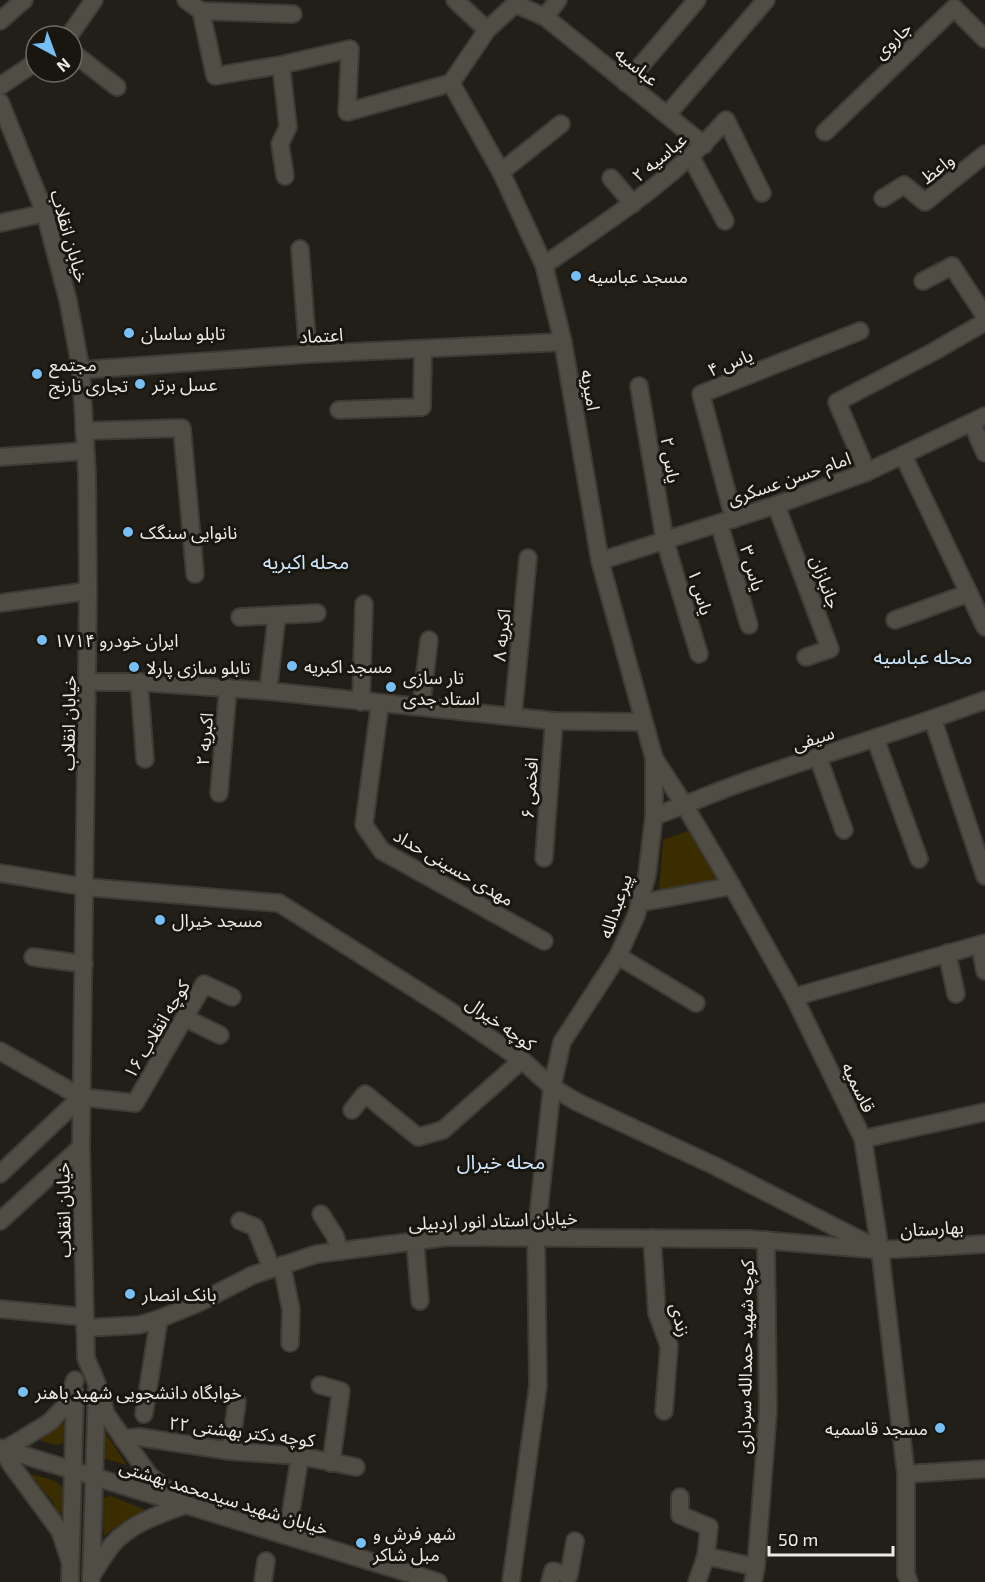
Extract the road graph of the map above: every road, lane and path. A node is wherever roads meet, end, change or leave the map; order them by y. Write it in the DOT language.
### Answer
graph roads {
  1 [pos="24,0"];
  2 [pos="94,0"];
  3 [pos="186,0"];
  4 [pos="455,0"];
  5 [pos="558,0"];
  6 [pos="697,0"];
  7 [pos="766,0"];
  8 [pos="201,11"];
  9 [pos="294,14"];
  10 [pos="545,17"];
  11 [pos="0,21"];
  12 [pos="77,24"];
  13 [pos="487,30"];
  14 [pos="985,39"];
  15 [pos="84,61"];
  16 [pos="281,65"];
  17 [pos="24,70"];
  18 [pos="451,83"];
  19 [pos="626,83"];
  20 [pos="0,86"];
  21 [pos="117,87"];
  22 [pos="0,102"];
  23 [pos="667,115"];
  24 [pos="561,124"];
  25 [pos="825,132"];
  26 [pos="705,145"];
  27 [pos="985,154"];
  28 [pos="691,157"];
  29 [pos="501,172"];
  30 [pos="285,176"];
  31 [pos="611,178"];
  32 [pos="762,193"];
  33 [pos="883,198"];
  34 [pos="633,204"];
  35 [pos="45,213"];
  36 [pos="725,221"];
  37 [pos="0,223"];
  38 [pos="300,249"];
  39 [pos="544,265"];
  40 [pos="922,281"];
  41 [pos="985,316"];
  42 [pos="985,322"];
  43 [pos="860,331"];
  44 [pos="563,342"];
  45 [pos="423,349"];
  46 [pos="308,354"];
  47 [pos="81,370"];
  48 [pos="639,386"];
  49 [pos="339,410"];
  50 [pos="979,420"];
  51 [pos="84,431"];
  52 [pos="86,451"];
  53 [pos="985,453"];
  54 [pos="903,455"];
  55 [pos="0,458"];
  56 [pos="867,472"];
  57 [pos="776,505"];
  58 [pos="727,521"];
  59 [pos="665,541"];
  60 [pos="528,558"];
  61 [pos="600,561"];
  62 [pos="195,574"];
  63 [pos="88,591"];
  64 [pos="969,593"];
  65 [pos="0,603"];
  66 [pos="364,604"];
  67 [pos="317,613"];
  68 [pos="277,615"];
  69 [pos="240,617"];
  70 [pos="895,620"];
  71 [pos="749,625"];
  72 [pos="985,627"];
  73 [pos="429,640"];
  74 [pos="699,654"];
  75 [pos="806,657"];
  76 [pos="88,682"];
  77 [pos="139,682"];
  78 [pos="228,688"];
  79 [pos="268,692"];
  80 [pos="985,700"];
  81 [pos="361,702"];
  82 [pos="380,703"];
  83 [pos="421,707"];
  84 [pos="513,715"];
  85 [pos="933,720"];
  86 [pos="554,721"];
  87 [pos="643,722"];
  88 [pos="875,738"];
  89 [pos="818,757"];
  90 [pos="654,758"];
  91 [pos="146,759"];
  92 [pos="219,794"];
  93 [pos="685,806"];
  94 [pos="654,816"];
  95 [pos="844,830"];
  96 [pos="544,858"];
  97 [pos="919,859"];
  98 [pos="0,873"];
  99 [pos="985,876"];
  100 [pos="732,886"];
  101 [pos="86,887"];
  102 [pos="639,903"];
  103 [pos="544,941"];
  104 [pos="982,944"];
  105 [pos="947,953"];
  106 [pos="618,956"];
  107 [pos="33,957"];
  108 [pos="84,964"];
  109 [pos="985,970"];
  110 [pos="956,994"];
  111 [pos="232,997"];
  112 [pos="794,997"];
  113 [pos="696,1002"];
  114 [pos="185,1018"];
  115 [pos="220,1035"];
  116 [pos="0,1051"];
  117 [pos="522,1060"];
  118 [pos="552,1087"];
  119 [pos="81,1097"];
  120 [pos="352,1110"];
  121 [pos="985,1112"];
  122 [pos="863,1139"];
  123 [pos="81,1147"];
  124 [pos="0,1174"];
  125 [pos="321,1214"];
  126 [pos="0,1221"];
  127 [pos="240,1221"];
  128 [pos="536,1236"];
  129 [pos="652,1238"];
  130 [pos="415,1240"];
  131 [pos="766,1240"];
  132 [pos="985,1244"];
  133 [pos="880,1250"];
  134 [pos="340,1251"];
  135 [pos="277,1267"];
  136 [pos="420,1301"];
  137 [pos="0,1309"];
  138 [pos="159,1319"];
  139 [pos="85,1322"];
  140 [pos="290,1343"];
  141 [pos="86,1358"];
  142 [pos="75,1380"];
  143 [pos="97,1384"];
  144 [pos="320,1385"];
  145 [pos="237,1402"];
  146 [pos="664,1411"];
  147 [pos="144,1414"];
  148 [pos="123,1440"];
  149 [pos="2,1449"];
  150 [pos="230,1451"];
  151 [pos="300,1456"];
  152 [pos="331,1463"];
  153 [pos="356,1467"];
  154 [pos="985,1469"];
  155 [pos="72,1471"];
  156 [pos="906,1474"];
  157 [pos="93,1476"];
  158 [pos="680,1497"];
  159 [pos="185,1505"];
  160 [pos="287,1536"];
  161 [pos="574,1540"];
  162 [pos="706,1556"];
  163 [pos="70,1561"];
  164 [pos="266,1561"];
  165 [pos="754,1574"];
  166 [pos="91,1579"];
  167 [pos="70,1582"];
  168 [pos="263,1582"];
  169 [pos="438,1582"];
  170 [pos="511,1582"];
  171 [pos="550,1582"];
  172 [pos="696,1582"];
  173 [pos="909,1582"];
  1 -- 11 [label="street"];
  2 -- 12 [label="street"];
  3 -- 8 [label="street"];
  4 -- 13 [label="street"];
  5 -- 10 [label="street"];
  6 -- 19 [label="street"];
  7 -- 23 [label="street, عباسیه ۲"];
  8 -- 9 [label="street"];
  8 -- 16 [label="street"];
  10 -- 13 [label="street, عباسیه"];
  10 -- 19 [label="street, عباسیه"];
  13 -- 18 [label="street, عباسیه"];
  14 -- 25 [label="street, جاروی"];
  15 -- 21 [label="street"];
  16 -- 18 [label="street"];
  16 -- 30 [label="street"];
  17 -- 20 [label="street"];
  18 -- 29 [label="street, امیریه"];
  19 -- 23 [label="street, عباسیه"];
  22 -- 35 [label="street, خیابان انقلاب"];
  23 -- 26 [label="street, عباسیه"];
  24 -- 29 [label="street"];
  26 -- 28 [label="street, عباسیه ۲"];
  26 -- 32 [label="street, عباسیه ۲"];
  27 -- 33 [label="street, واعظ"];
  28 -- 34 [label="street, عباسیه ۲"];
  28 -- 36 [label="street"];
  29 -- 39 [label="street, امیریه"];
  31 -- 34 [label="street"];
  34 -- 39 [label="street, عباسیه ۲"];
  35 -- 37 [label="street"];
  35 -- 47 [label="street, خیابان انقلاب"];
  38 -- 46 [label="street"];
  39 -- 44 [label="street, امیریه"];
  40 -- 41 [label="street"];
  42 -- 56 [label="street"];
  43 -- 58 [label="street, یاس ۴"];
  44 -- 45 [label="street, اعتماد"];
  44 -- 61 [label="street, امیریه"];
  45 -- 46 [label="street, اعتماد"];
  45 -- 49 [label="street"];
  46 -- 47 [label="street, اعتماد"];
  47 -- 51 [label="street, خیابان انقلاب"];
  48 -- 59 [label="street, یاس ۲"];
  50 -- 53 [label="street"];
  50 -- 54 [label="street, امام حسن عسکری"];
  51 -- 52 [label="street, خیابان انقلاب"];
  51 -- 62 [label="street"];
  52 -- 55 [label="street"];
  52 -- 63 [label="street, خیابان انقلاب"];
  54 -- 56 [label="street, امام حسن عسکری"];
  54 -- 64 [label="street"];
  56 -- 57 [label="street, امام حسن عسکری"];
  57 -- 58 [label="street, امام حسن عسکری"];
  57 -- 75 [label="street, جانبازان"];
  58 -- 59 [label="street, امام حسن عسکری"];
  58 -- 71 [label="street, یاس ۳"];
  59 -- 61 [label="street, امام حسن عسکری"];
  59 -- 74 [label="street, یاس ۱"];
  60 -- 84 [label="street, اکبریه ۸"];
  61 -- 87 [label="street, امیریه"];
  63 -- 65 [label="street"];
  63 -- 76 [label="street, خیابان انقلاب"];
  64 -- 70 [label="street"];
  64 -- 72 [label="street"];
  66 -- 81 [label="street"];
  67 -- 68 [label="street"];
  68 -- 69 [label="street"];
  68 -- 79 [label="street"];
  73 -- 83 [label="street"];
  76 -- 77 [label="street"];
  76 -- 101 [label="street, خیابان انقلاب"];
  77 -- 78 [label="street"];
  77 -- 91 [label="street"];
  78 -- 79 [label="street"];
  78 -- 92 [label="street, اکبریه ۲"];
  79 -- 81 [label="street"];
  80 -- 85 [label="street, سیفی"];
  81 -- 82 [label="street"];
  82 -- 83 [label="street"];
  82 -- 103 [label="street, مهدی حسینی حداد"];
  83 -- 84 [label="street"];
  84 -- 86 [label="street"];
  85 -- 88 [label="street, سیفی"];
  85 -- 99 [label="street"];
  86 -- 87 [label="street"];
  86 -- 96 [label="street, افخمی ۶"];
  87 -- 90 [label="street, پیرعبدالله"];
  88 -- 89 [label="street, سیفی"];
  88 -- 97 [label="street"];
  89 -- 93 [label="street, سیفی"];
  89 -- 95 [label="street"];
  90 -- 93 [label="street, قاسمیه"];
  90 -- 94 [label="street, پیرعبدالله"];
  93 -- 94 [label="street, سیفی"];
  93 -- 100 [label="street, قاسمیه"];
  94 -- 102 [label="street, پیرعبدالله"];
  98 -- 101 [label="street, کوچه خیرال"];
  100 -- 102 [label="street"];
  100 -- 112 [label="street, قاسمیه"];
  101 -- 108 [label="street, خیابان انقلاب"];
  101 -- 117 [label="street, کوچه خیرال"];
  102 -- 106 [label="street, پیرعبدالله"];
  104 -- 105 [label="street"];
  104 -- 109 [label="street"];
  105 -- 110 [label="street"];
  105 -- 112 [label="street"];
  106 -- 113 [label="street"];
  106 -- 118 [label="street, پیرعبدالله"];
  107 -- 108 [label="street"];
  108 -- 119 [label="street, خیابان انقلاب"];
  111 -- 114 [label="street, کوچه انقلاب ۱۶"];
  112 -- 122 [label="street, قاسمیه"];
  114 -- 115 [label="street"];
  114 -- 119 [label="street, کوچه انقلاب ۱۶"];
  116 -- 119 [label="street"];
  117 -- 118 [label="street, کوچه خیرال"];
  117 -- 120 [label="street"];
  118 -- 128 [label="street, پیرعبدالله"];
  118 -- 133 [label="street, کوچه خیرال"];
  119 -- 123 [label="street, خیابان انقلاب"];
  119 -- 124 [label="street"];
  121 -- 122 [label="street"];
  122 -- 133 [label="street, قاسمیه"];
  123 -- 126 [label="street"];
  123 -- 139 [label="street, خیابان انقلاب"];
  125 -- 134 [label="street"];
  127 -- 135 [label="street"];
  128 -- 129 [label="street, خیابان استاد انور اردبیلی"];
  128 -- 130 [label="street, خیابان استاد انور اردبیلی"];
  128 -- 170 [label="street, پیرعبدالله"];
  129 -- 131 [label="street, خیابان استاد انور اردبیلی"];
  129 -- 146 [label="street, زندی"];
  130 -- 134 [label="street, خیابان استاد انور اردبیلی"];
  130 -- 136 [label="street"];
  131 -- 133 [label="street, خیابان استاد انور اردبیلی"];
  131 -- 165 [label="street, کوچه شهید حمدالله سرداری"];
  132 -- 133 [label="street, بهارستان"];
  133 -- 156 [label="street, قاسمیه"];
  134 -- 135 [label="street, خیابان استاد انور اردبیلی"];
  135 -- 138 [label="street, خیابان استاد انور اردبیلی"];
  135 -- 140 [label="street"];
  137 -- 139 [label="street, خیابان استاد انور اردبیلی"];
  138 -- 139 [label="street, خیابان استاد انور اردبیلی"];
  138 -- 147 [label="street"];
  139 -- 141 [label="street, خیابان انقلاب"];
  141 -- 142 [label="street"];
  141 -- 143 [label="street"];
  142 -- 149 [label="street"];
  142 -- 155 [label="street"];
  143 -- 148 [label="street"];
  143 -- 157 [label="street"];
  144 -- 152 [label="street"];
  145 -- 150 [label="street"];
  148 -- 150 [label="street, کوچه دکتر بهشتی ۲۲"];
  148 -- 159 [label="street"];
  149 -- 155 [label="street, خیابان شهید سیدمحمد بهشتی"];
  149 -- 163 [label="street"];
  150 -- 151 [label="street, کوچه دکتر بهشتی ۲۲"];
  151 -- 152 [label="street, کوچه دکتر بهشتی ۲۲"];
  151 -- 160 [label="street"];
  152 -- 153 [label="street, کوچه دکتر بهشتی ۲۲"];
  154 -- 156 [label="street"];
  155 -- 157 [label="street, خیابان شهید سیدمحمد بهشتی"];
  155 -- 163 [label="street"];
  156 -- 173 [label="street, قاسمیه"];
  157 -- 159 [label="street, خیابان شهید سیدمحمد بهشتی"];
  157 -- 166 [label="street"];
  158 -- 162 [label="street"];
  159 -- 160 [label="street, خیابان شهید سیدمحمد بهشتی"];
  159 -- 166 [label="street"];
  160 -- 169 [label="street, خیابان شهید سیدمحمد بهشتی"];
  161 -- 171 [label="street"];
  162 -- 165 [label="street"];
  162 -- 172 [label="street"];
  163 -- 167 [label="street"];
  164 -- 168 [label="street"];
}
